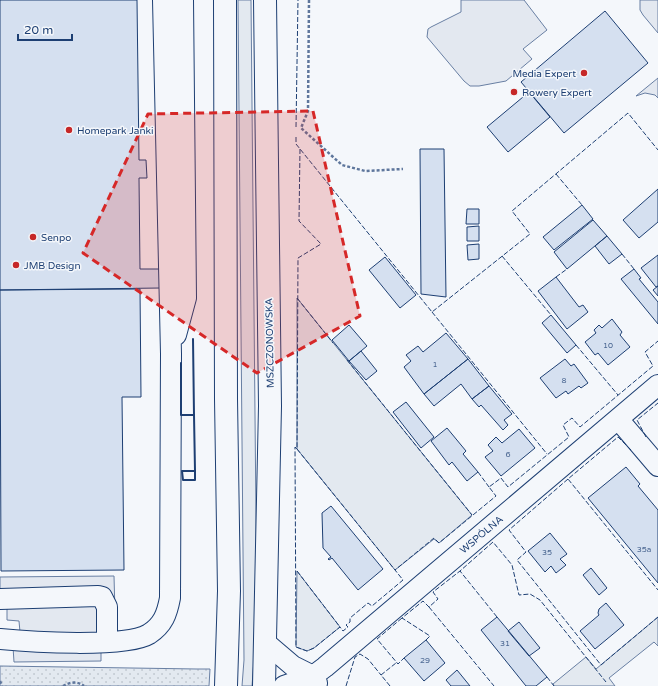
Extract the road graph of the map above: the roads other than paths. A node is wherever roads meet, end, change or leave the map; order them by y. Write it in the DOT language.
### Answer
graph roads {
  1 [pos="163,0"];
  2 [pos="183,0"];
  3 [pos="265,2"];
  4 [pos="225,4"];
  5 [pos="171,354"];
  6 [pos="658,385"];
  7 [pos="618,419"];
  8 [pos="658,466"];
  9 [pos="0,598"];
  10 [pos="0,639"];
  11 [pos="107,642"];
  12 [pos="266,643"];
  13 [pos="316,681"];
  14 [pos="226,686"];
  15 [pos="264,686"];
  16 [pos="284,686"];
  1 -- 5 [label="street"];
  2 -- 5 [label="street"];
  3 -- 12 [label="main road, MSZCZONOWSKA"];
  4 -- 14 [label="main road"];
  5 -- 11 [label="street"];
  6 -- 7 [label="street, WSPÓLNA"];
  7 -- 8 [label="street"];
  7 -- 13 [label="street, WSPÓLNA"];
  9 -- 11 [label="street"];
  10 -- 11 [label="street"];
  12 -- 13 [label="street"];
  12 -- 15 [label="main road, MSZCZONOWSKA"];
  13 -- 16 [label="street"];
}
